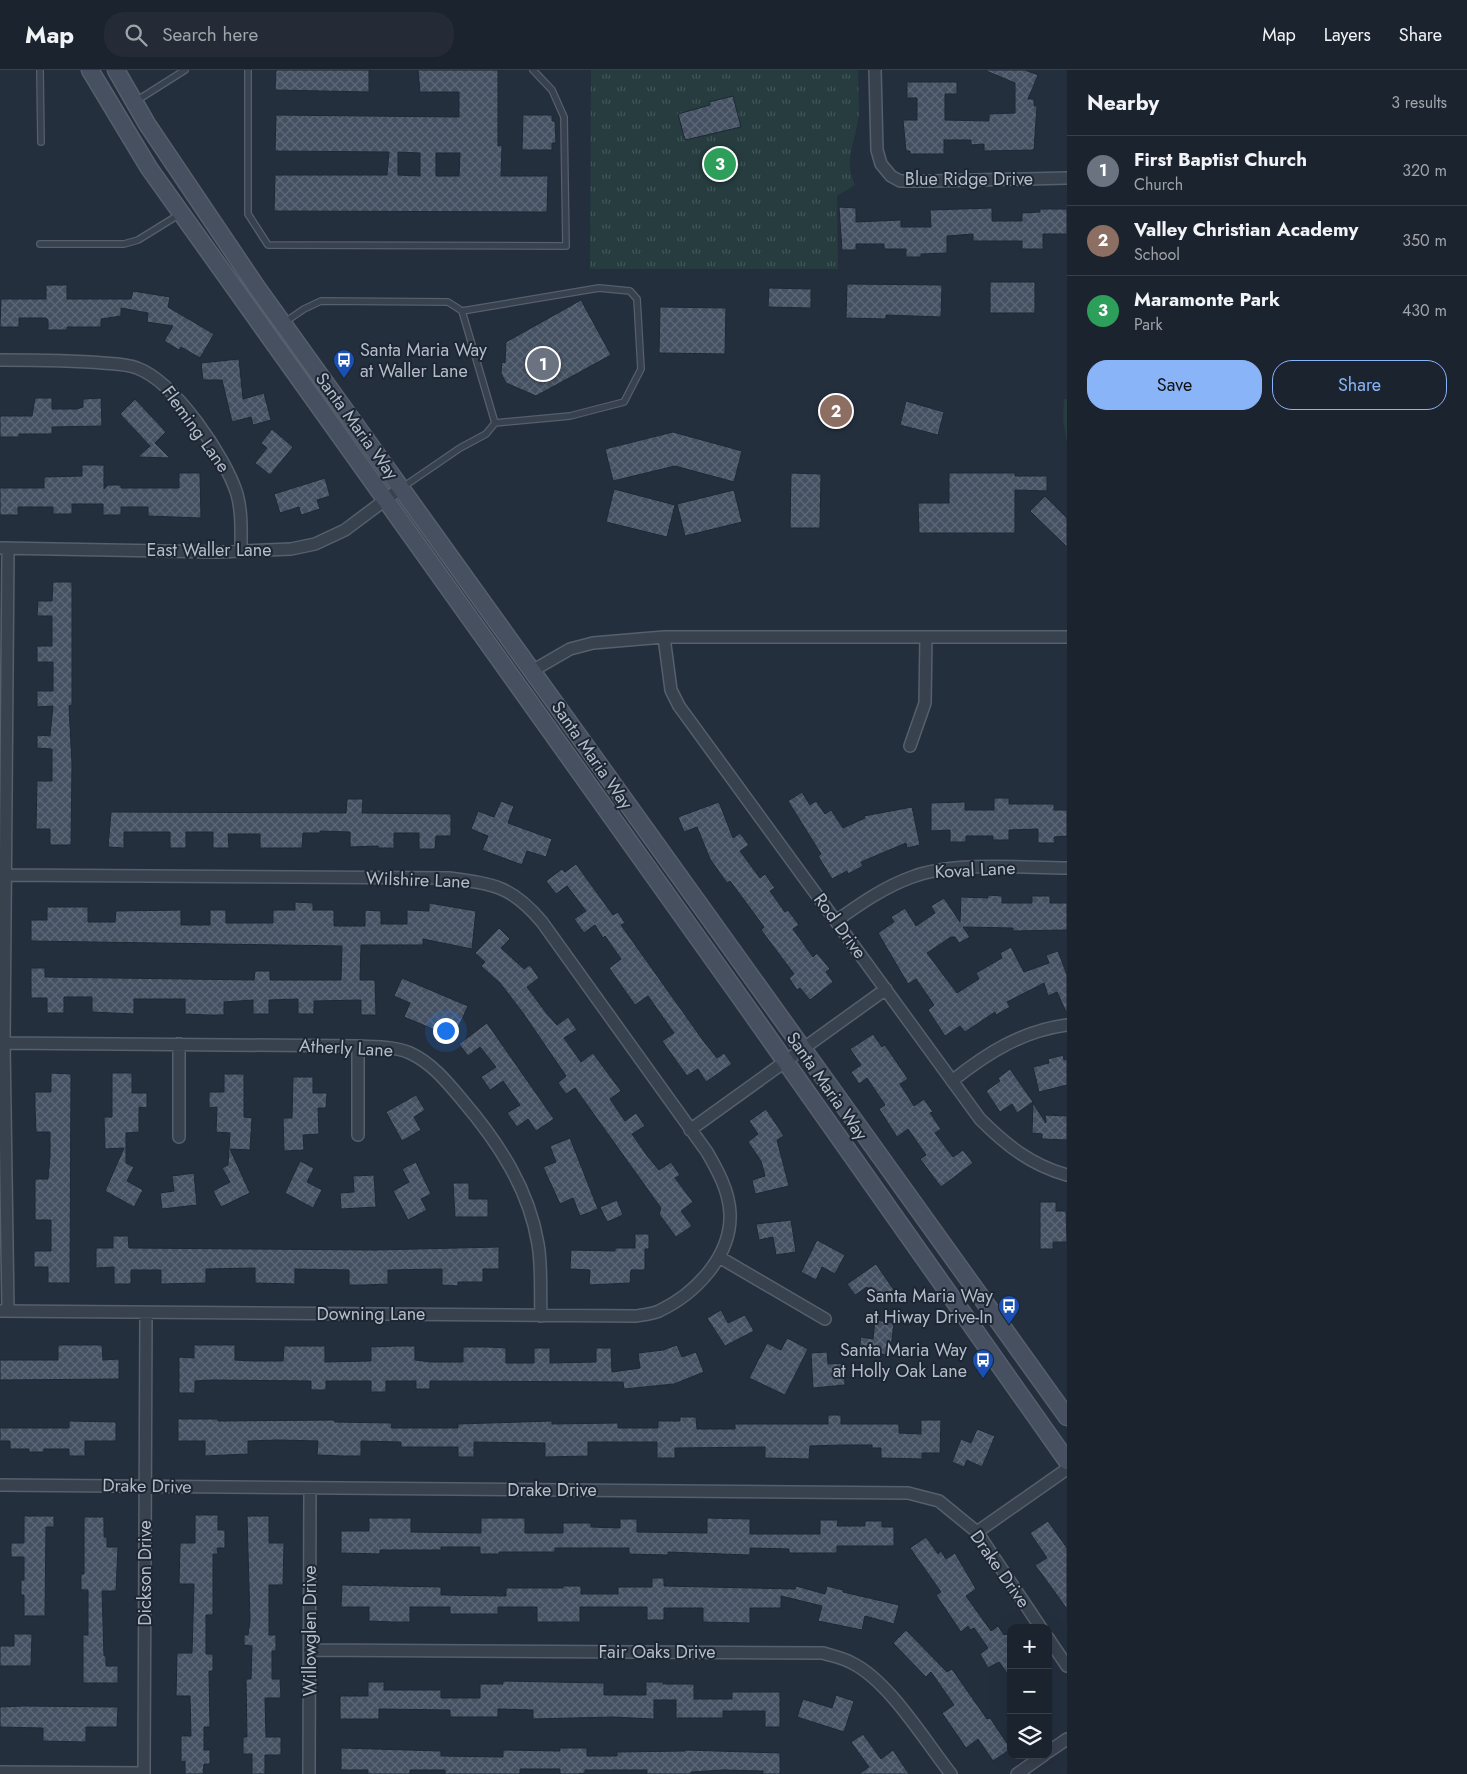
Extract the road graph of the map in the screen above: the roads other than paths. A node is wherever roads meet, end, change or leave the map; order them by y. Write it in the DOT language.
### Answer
graph roads {
  1 [pos="40,70"];
  2 [pos="90,70"];
  3 [pos="116,70"];
  4 [pos="185,70"];
  5 [pos="248,70"];
  6 [pos="533,70"];
  7 [pos="875,70"];
  8 [pos="134,102"];
  9 [pos="41,142"];
  10 [pos="1067,178"];
  11 [pos="182,214"];
  12 [pos="40,244"];
  13 [pos="462,311"];
  14 [pos="283,324"];
  15 [pos="0,360"];
  16 [pos="495,423"];
  17 [pos="401,488"];
  18 [pos="385,499"];
  19 [pos="4,548"];
  20 [pos="242,551"];
  21 [pos="926,637"];
  22 [pos="1067,637"];
  23 [pos="664,638"];
  24 [pos="532,671"];
  25 [pos="910,746"];
  26 [pos="1067,868"];
  27 [pos="6,875"];
  28 [pos="836,921"];
  29 [pos="886,989"];
  30 [pos="1067,1025"];
  31 [pos="4,1043"];
  32 [pos="179,1044"];
  33 [pos="358,1046"];
  34 [pos="803,1048"];
  35 [pos="784,1062"];
  36 [pos="952,1081"];
  37 [pos="690,1130"];
  38 [pos="358,1135"];
  39 [pos="179,1136"];
  40 [pos="1067,1175"];
  41 [pos="719,1257"];
  42 [pos="4,1311"];
  43 [pos="146,1312"];
  44 [pos="540,1316"];
  45 [pos="825,1319"];
  46 [pos="1067,1417"];
  47 [pos="1067,1461"];
  48 [pos="1067,1469"];
  49 [pos="0,1485"];
  50 [pos="145,1486"];
  51 [pos="310,1488"];
  52 [pos="977,1532"];
  53 [pos="1038,1624"];
  54 [pos="1052,1644"];
  55 [pos="310,1650"];
  56 [pos="1067,1666"];
  57 [pos="1067,1739"];
  58 [pos="1052,1749"];
  59 [pos="1038,1759"];
  60 [pos="0,1772"];
  61 [pos="144,1774"];
  62 [pos="309,1774"];
  63 [pos="951,1774"];
  64 [pos="1017,1774"];
  1 -- 9 [label="lane"];
  2 -- 11 [label="main road, Santa Maria Way"];
  3 -- 8 [label="main road, Santa Maria Way"];
  4 -- 8 [label="lane"];
  5 -- 6 [label="lane"];
  7 -- 10 [label="street, Blue Ridge Drive"];
  8 -- 14 [label="main road, Santa Maria Way"];
  11 -- 12 [label="lane"];
  11 -- 18 [label="main road, Santa Maria Way"];
  13 -- 14 [label="lane"];
  13 -- 16 [label="lane"];
  13 -- 16 [label="lane"];
  14 -- 17 [label="main road, Santa Maria Way"];
  15 -- 20 [label="street, Fleming Lane"];
  16 -- 17 [label="lane"];
  17 -- 18 [label="street, East Waller Lane"];
  17 -- 24 [label="main road, Santa Maria Way"];
  18 -- 20 [label="street, East Waller Lane"];
  18 -- 35 [label="main road, Santa Maria Way"];
  19 -- 20 [label="street, East Waller Lane"];
  19 -- 27 [label="street"];
  21 -- 22 [label="street"];
  21 -- 23 [label="street"];
  21 -- 25 [label="street"];
  23 -- 24 [label="street"];
  23 -- 28 [label="street, Rod Drive"];
  24 -- 34 [label="main road, Santa Maria Way"];
  26 -- 28 [label="street, Koval Lane"];
  27 -- 31 [label="street"];
  27 -- 37 [label="street, Wilshire Lane"];
  28 -- 29 [label="street, Rod Drive"];
  29 -- 34 [label="street"];
  29 -- 36 [label="street, Rod Drive"];
  30 -- 36 [label="street"];
  31 -- 32 [label="street, Atherly Lane"];
  31 -- 42 [label="street"];
  32 -- 33 [label="street, Atherly Lane"];
  32 -- 39 [label="street"];
  33 -- 38 [label="street"];
  33 -- 44 [label="street, Atherly Lane"];
  34 -- 35 [label="street"];
  34 -- 46 [label="main road, Santa Maria Way"];
  35 -- 37 [label="street"];
  35 -- 47 [label="main road, Santa Maria Way"];
  36 -- 40 [label="street, Rod Drive"];
  37 -- 41 [label="street, Wilshire Lane"];
  41 -- 44 [label="street, Downing Lane"];
  41 -- 45 [label="street"];
  42 -- 43 [label="street, Downing Lane"];
  43 -- 44 [label="street, Downing Lane"];
  43 -- 50 [label="street, Dickson Drive"];
  48 -- 52 [label="street"];
  49 -- 50 [label="street, Drake Drive"];
  50 -- 51 [label="street, Drake Drive"];
  50 -- 61 [label="street, Dickson Drive"];
  51 -- 52 [label="street, Drake Drive"];
  51 -- 55 [label="street, Willowglen Drive"];
  52 -- 53 [label="street, Drake Drive"];
  54 -- 56 [label="street"];
  55 -- 62 [label="street, Willowglen Drive"];
  55 -- 63 [label="street, Fair Oaks Drive"];
  57 -- 58 [label="street"];
  59 -- 64 [label="street"];
  60 -- 61 [label="street"];
}
